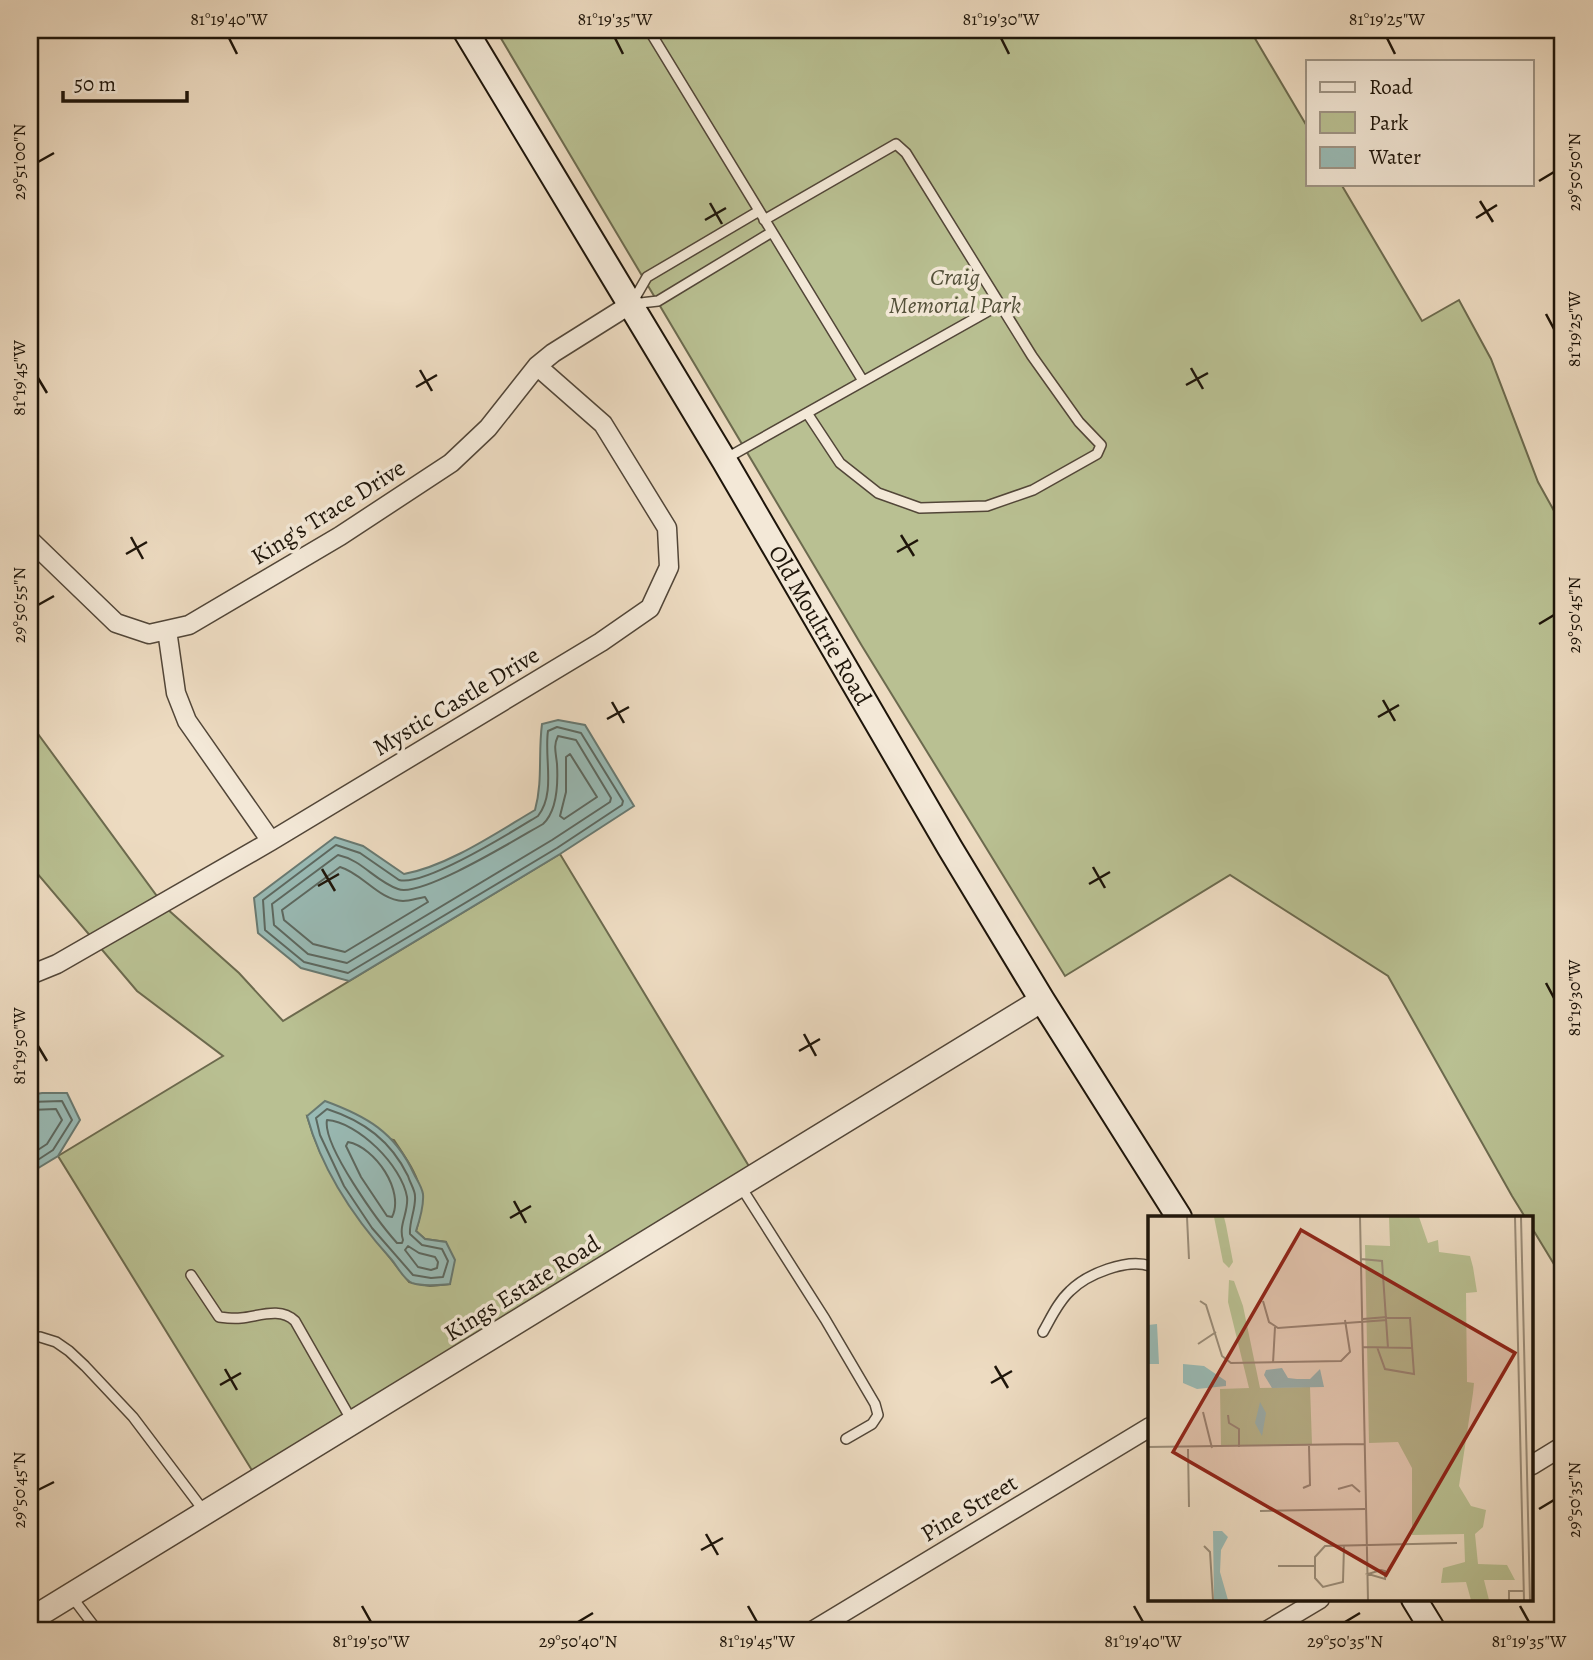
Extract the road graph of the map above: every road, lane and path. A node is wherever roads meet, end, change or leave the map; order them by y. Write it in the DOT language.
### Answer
graph roads {
  1 [pos="465,30"];
  2 [pos="649,30"];
  3 [pos="759,211"];
  4 [pos="764,220"];
  5 [pos="772,232"];
  6 [pos="631,304"];
  7 [pos="999,305"];
  8 [pos="537,366"];
  9 [pos="863,381"];
  10 [pos="807,414"];
  11 [pos="724,460"];
  12 [pos="30,540"];
  13 [pos="167,630"];
  14 [pos="271,841"];
  15 [pos="30,975"];
  16 [pos="1042,1000"];
  17 [pos="740,1185"];
  18 [pos="1178,1216"];
  19 [pos="1148,1266"];
  20 [pos="191,1275"];
  21 [pos="1042,1332"];
  22 [pos="40,1337"];
  23 [pos="353,1422"];
  24 [pos="1148,1428"];
  25 [pos="846,1439"];
  26 [pos="1563,1446"];
  27 [pos="1534,1464"];
  28 [pos="205,1512"];
  29 [pos="71,1595"];
  30 [pos="1318,1600"];
  31 [pos="1415,1600"];
  32 [pos="30,1620"];
  33 [pos="97,1630"];
  34 [pos="814,1630"];
  35 [pos="1268,1630"];
  36 [pos="1433,1630"];
  1 -- 6 [label="main road, Old Moultrie Road"];
  2 -- 3 [label="lane"];
  3 -- 4 [label="lane"];
  3 -- 6 [label="lane"];
  4 -- 5 [label="lane"];
  4 -- 7 [label="lane"];
  5 -- 6 [label="lane"];
  5 -- 9 [label="lane"];
  6 -- 8 [label="street, King's Trace Drive"];
  6 -- 11 [label="main road, Old Moultrie Road"];
  7 -- 9 [label="lane"];
  7 -- 10 [label="lane"];
  8 -- 13 [label="street, King's Trace Drive"];
  8 -- 14 [label="street, Mystic Castle Drive"];
  9 -- 10 [label="lane"];
  10 -- 11 [label="lane"];
  11 -- 16 [label="main road, Old Moultrie Road"];
  12 -- 13 [label="street, King's Trace Drive"];
  13 -- 14 [label="street"];
  14 -- 15 [label="street, Mystic Castle Drive"];
  16 -- 17 [label="street, Kings Estate Road"];
  16 -- 18 [label="main road, Old Moultrie Road"];
  17 -- 23 [label="street, Kings Estate Road"];
  17 -- 25 [label="lane"];
  19 -- 21 [label="lane"];
  20 -- 23 [label="lane"];
  22 -- 28 [label="lane"];
  23 -- 28 [label="street, Kings Estate Road"];
  24 -- 34 [label="street, Pine Street"];
  26 -- 27 [label="street"];
  28 -- 29 [label="street, Kings Estate Road"];
  29 -- 32 [label="street, Kings Estate Road"];
  29 -- 33 [label="lane"];
  30 -- 35 [label="street"];
  31 -- 36 [label="main road"];
}
